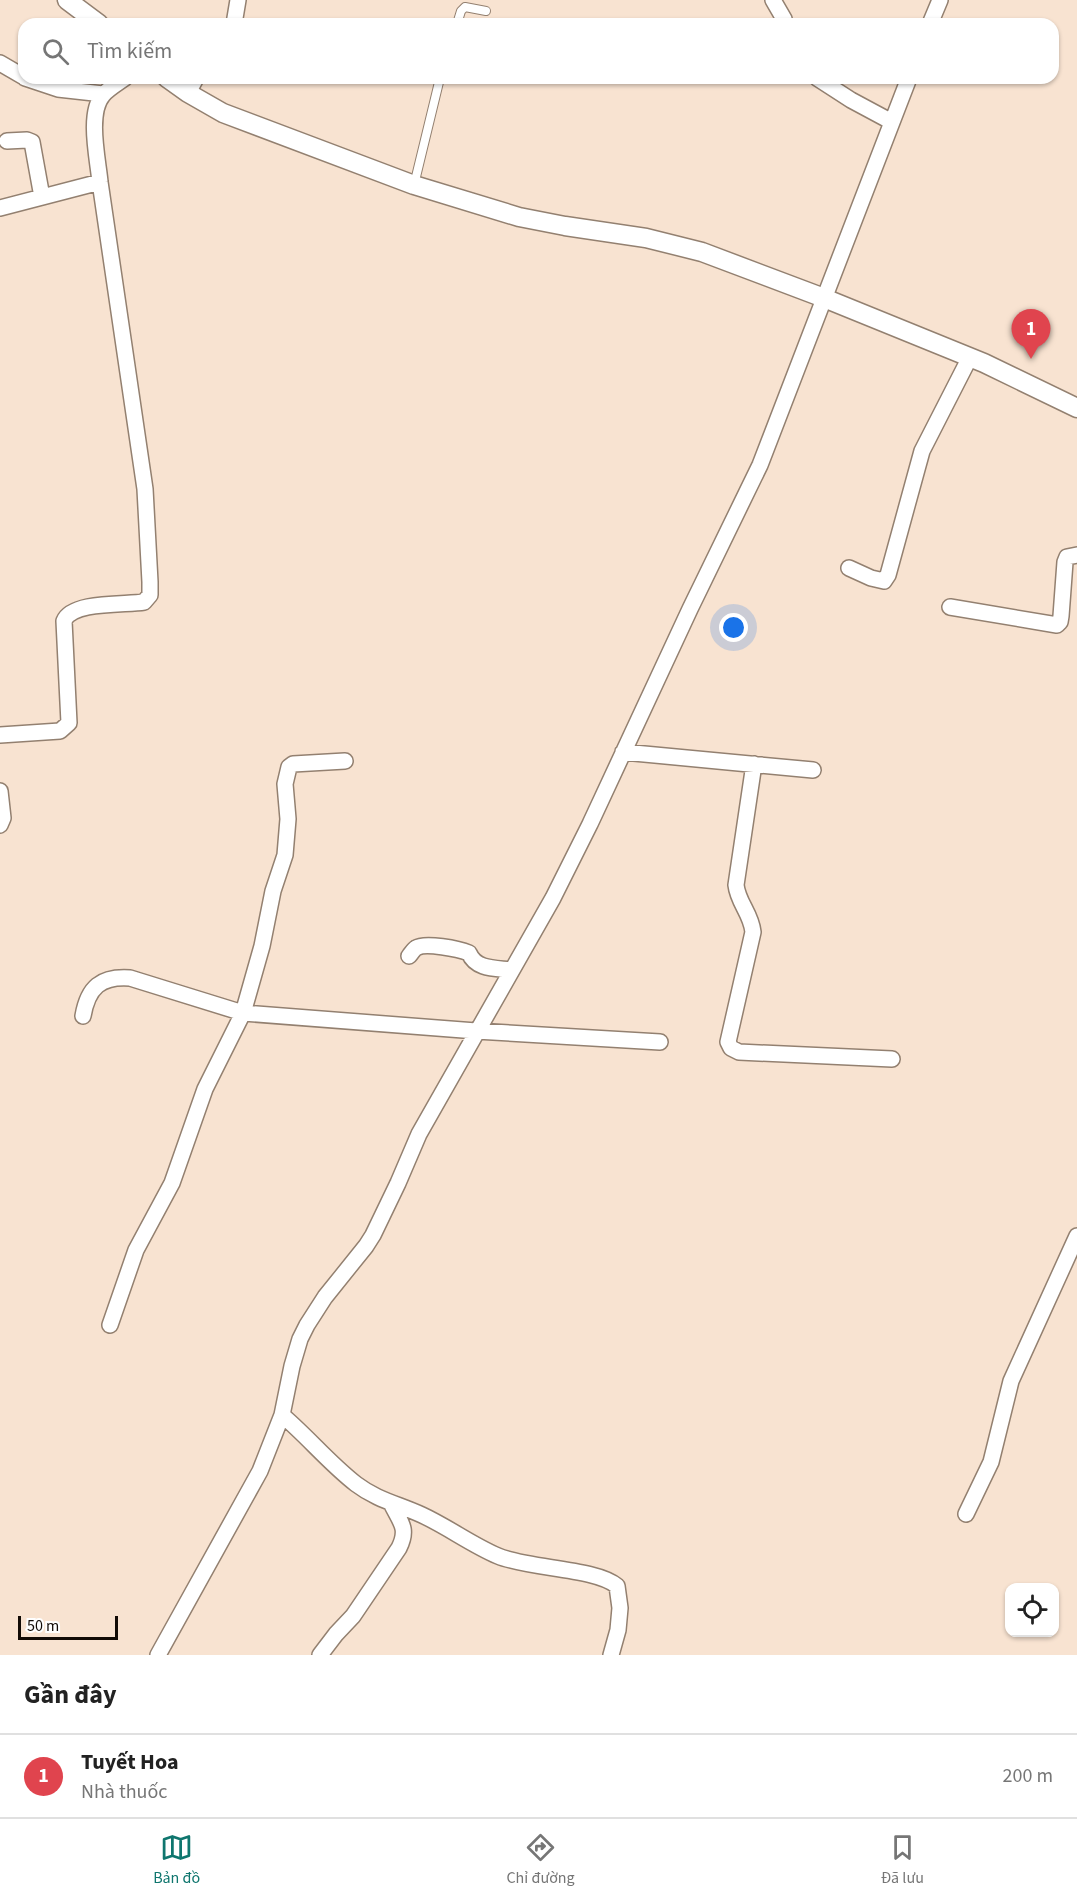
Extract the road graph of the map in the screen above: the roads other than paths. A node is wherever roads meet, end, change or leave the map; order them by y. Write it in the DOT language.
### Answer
graph roads {
  1 [pos="67,0"];
  2 [pos="238,0"];
  3 [pos="773,0"];
  4 [pos="940,0"];
  5 [pos="486,11"];
  6 [pos="91,18"];
  7 [pos="235,18"];
  8 [pos="459,18"];
  9 [pos="783,18"];
  10 [pos="932,18"];
  11 [pos="0,63"];
  12 [pos="18,74"];
  13 [pos="43,84"];
  14 [pos="117,84"];
  15 [pos="439,84"];
  16 [pos="826,84"];
  17 [pos="907,84"];
  18 [pos="192,86"];
  19 [pos="103,94"];
  20 [pos="892,122"];
  21 [pos="7,141"];
  22 [pos="100,182"];
  23 [pos="414,184"];
  24 [pos="42,197"];
  25 [pos="0,208"];
  26 [pos="824,298"];
  27 [pos="970,357"];
  28 [pos="1077,408"];
  29 [pos="1077,555"];
  30 [pos="849,568"];
  31 [pos="950,607"];
  32 [pos="0,735"];
  33 [pos="623,752"];
  34 [pos="345,761"];
  35 [pos="754,764"];
  36 [pos="813,770"];
  37 [pos="0,790"];
  38 [pos="0,825"];
  39 [pos="410,956"];
  40 [pos="512,970"];
  41 [pos="243,1013"];
  42 [pos="83,1016"];
  43 [pos="476,1031"];
  44 [pos="660,1042"];
  45 [pos="892,1059"];
  46 [pos="1077,1236"];
  47 [pos="110,1325"];
  48 [pos="282,1415"];
  49 [pos="392,1503"];
  50 [pos="966,1514"];
  51 [pos="158,1655"];
  52 [pos="320,1655"];
  53 [pos="611,1655"];
  1 -- 6 [label="street"];
  2 -- 7 [label="street"];
  3 -- 9 [label="street"];
  4 -- 10 [label="street"];
  5 -- 8 [label="lane"];
  11 -- 12 [label="street"];
  13 -- 19 [label="street"];
  14 -- 19 [label="street"];
  15 -- 23 [label="lane"];
  16 -- 20 [label="street"];
  17 -- 20 [label="street"];
  18 -- 23 [label="street"];
  19 -- 22 [label="street"];
  20 -- 26 [label="street"];
  21 -- 24 [label="street"];
  22 -- 24 [label="street"];
  22 -- 32 [label="street"];
  23 -- 26 [label="street"];
  24 -- 25 [label="street"];
  26 -- 27 [label="street"];
  26 -- 33 [label="street"];
  27 -- 28 [label="street"];
  27 -- 30 [label="street"];
  29 -- 31 [label="street"];
  33 -- 35 [label="street"];
  33 -- 40 [label="street"];
  34 -- 41 [label="street"];
  35 -- 36 [label="street"];
  35 -- 45 [label="street"];
  37 -- 38 [label="street"];
  39 -- 40 [label="street"];
  40 -- 43 [label="street"];
  41 -- 42 [label="street"];
  41 -- 43 [label="street"];
  41 -- 47 [label="street"];
  43 -- 44 [label="street"];
  43 -- 48 [label="street"];
  46 -- 50 [label="street"];
  48 -- 49 [label="street"];
  48 -- 51 [label="street"];
  49 -- 52 [label="street"];
  49 -- 53 [label="street"];
}
